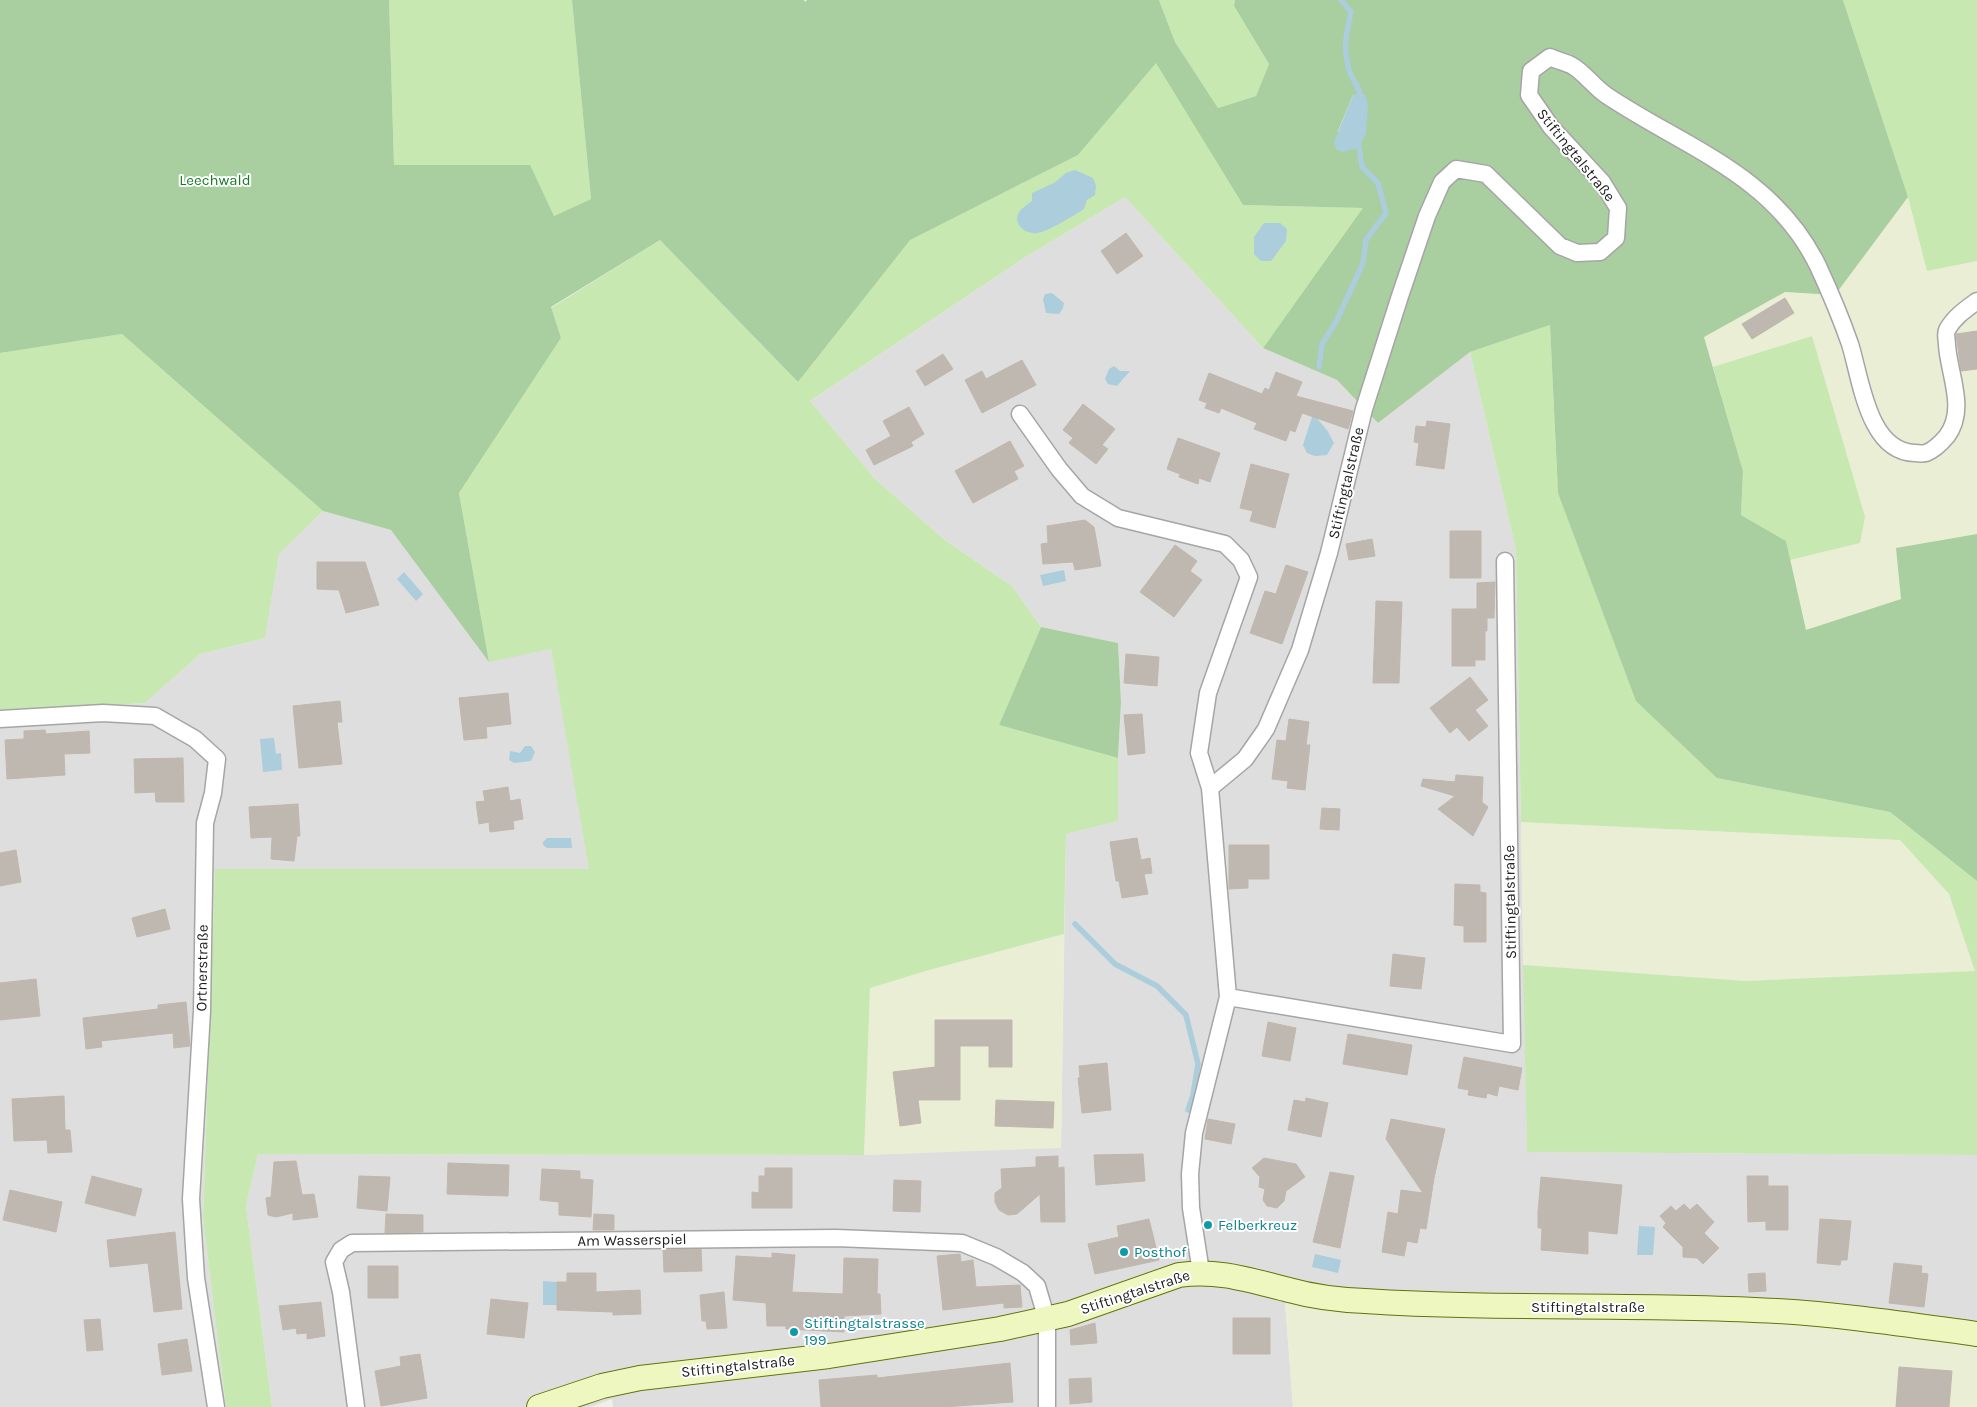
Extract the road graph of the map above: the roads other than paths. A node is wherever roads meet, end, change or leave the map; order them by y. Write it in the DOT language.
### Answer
graph roads {
  1 [pos="1977,301"];
  2 [pos="1020,414"];
  3 [pos="1506,561"];
  4 [pos="0,719"];
  5 [pos="1210,788"];
  6 [pos="1228,997"];
  7 [pos="1201,1272"];
  8 [pos="1047,1320"];
  9 [pos="1977,1334"];
  10 [pos="216,1407"];
  11 [pos="356,1407"];
  12 [pos="539,1407"];
  13 [pos="1047,1407"];
  1 -- 5 [label="street, Stiftingtalstraße"];
  2 -- 5 [label="street, Stiftingtalstraße"];
  3 -- 6 [label="street, Stiftingtalstraße"];
  4 -- 10 [label="street, Ortnerstraße"];
  5 -- 6 [label="street, Stiftingtalstraße"];
  6 -- 7 [label="street, Stiftingtalstraße"];
  7 -- 8 [label="street, Stiftingtalstraße"];
  7 -- 9 [label="street, Stiftingtalstraße"];
  8 -- 11 [label="street, Am Wasserspiel"];
  8 -- 12 [label="street, Stiftingtalstraße"];
  8 -- 13 [label="street"];
}
